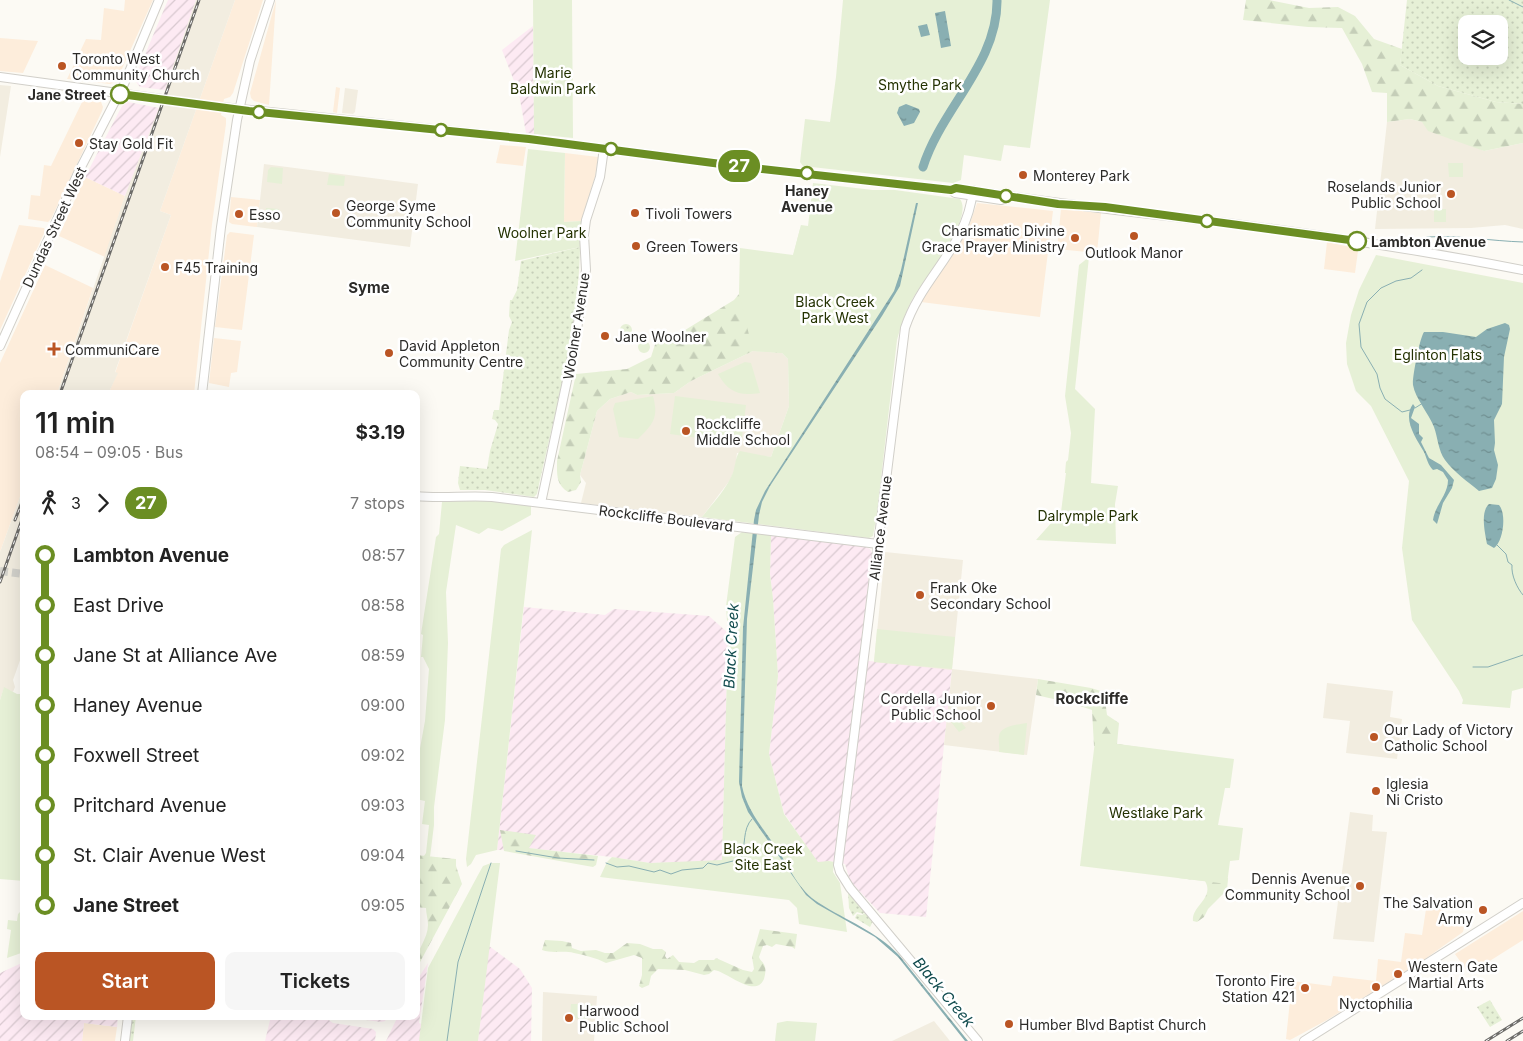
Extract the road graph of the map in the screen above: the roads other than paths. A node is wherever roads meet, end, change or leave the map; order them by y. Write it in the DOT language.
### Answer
graph roads {
  1 [pos="159,0"];
  2 [pos="270,0"];
  3 [pos="0,77"];
  4 [pos="120,94"];
  5 [pos="162,99"];
  6 [pos="222,107"];
  7 [pos="239,109"];
  8 [pos="604,148"];
  9 [pos="973,193"];
  10 [pos="1523,270"];
  11 [pos="0,346"];
  12 [pos="202,390"];
  13 [pos="420,496"];
  14 [pos="541,503"];
  15 [pos="878,544"];
  16 [pos="1523,904"];
  17 [pos="128,1020"];
  18 [pos="125,1041"];
  19 [pos="978,1041"];
  20 [pos="1304,1041"];
  1 -- 4 [label="main road, Dundas Street West"];
  2 -- 7 [label="main road"];
  3 -- 4 [label="main road"];
  4 -- 5 [label="main road"];
  4 -- 11 [label="main road, Dundas Street West"];
  6 -- 7 [label="main road"];
  7 -- 8 [label="main road"];
  7 -- 12 [label="main road"];
  8 -- 9 [label="main road"];
  8 -- 14 [label="main road, Woolner Avenue"];
  9 -- 10 [label="main road"];
  9 -- 15 [label="main road, Alliance Avenue"];
  13 -- 14 [label="main road, Rockcliffe Boulevard"];
  14 -- 15 [label="main road, Rockcliffe Boulevard"];
  15 -- 19 [label="main road, Alliance Avenue"];
  16 -- 20 [label="main road"];
  17 -- 18 [label="main road"];
}
